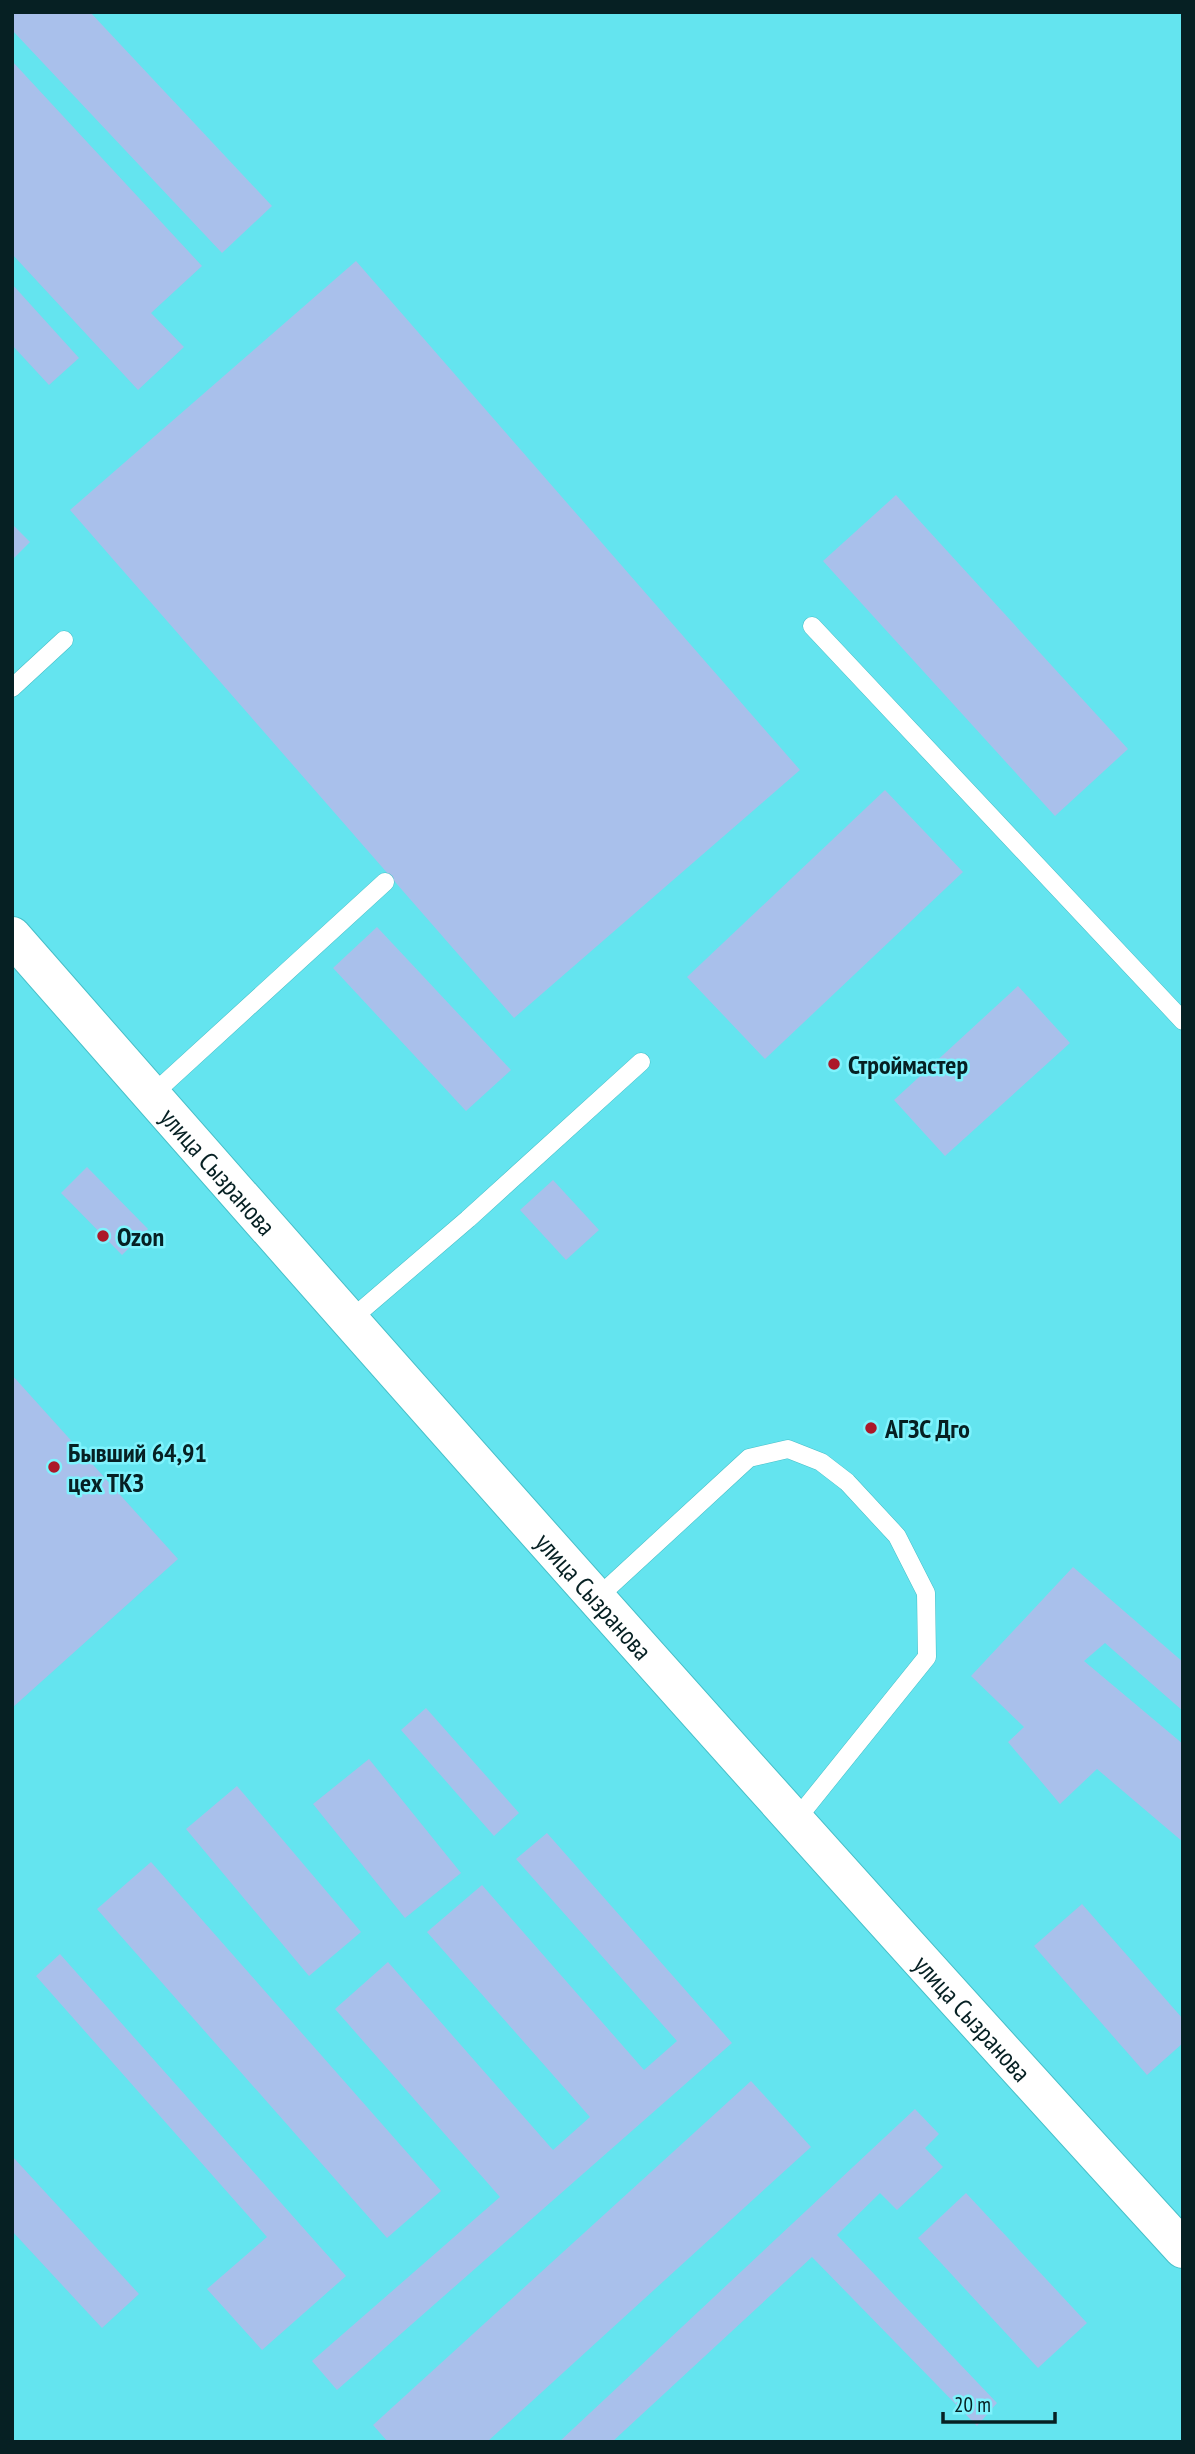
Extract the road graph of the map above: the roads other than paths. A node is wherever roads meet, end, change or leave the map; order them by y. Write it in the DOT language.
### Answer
graph roads {
  1 [pos="812,626"];
  2 [pos="64,640"];
  3 [pos="12,688"];
  4 [pos="385,882"];
  5 [pos="12,936"];
  6 [pos="1183,1021"];
  7 [pos="641,1062"];
  8 [pos="152,1095"];
  9 [pos="349,1321"];
  10 [pos="597,1598"];
  11 [pos="795,1821"];
  12 [pos="1183,2249"];
  1 -- 6 [label="lane"];
  2 -- 3 [label="lane"];
  4 -- 8 [label="lane"];
  5 -- 8 [label="main road, улица Сызранова"];
  7 -- 9 [label="lane"];
  8 -- 9 [label="main road, улица Сызранова"];
  9 -- 10 [label="main road, улица Сызранова"];
  10 -- 11 [label="main road, улица Сызранова"];
  10 -- 11 [label="lane"];
  11 -- 12 [label="main road, улица Сызранова"];
}
